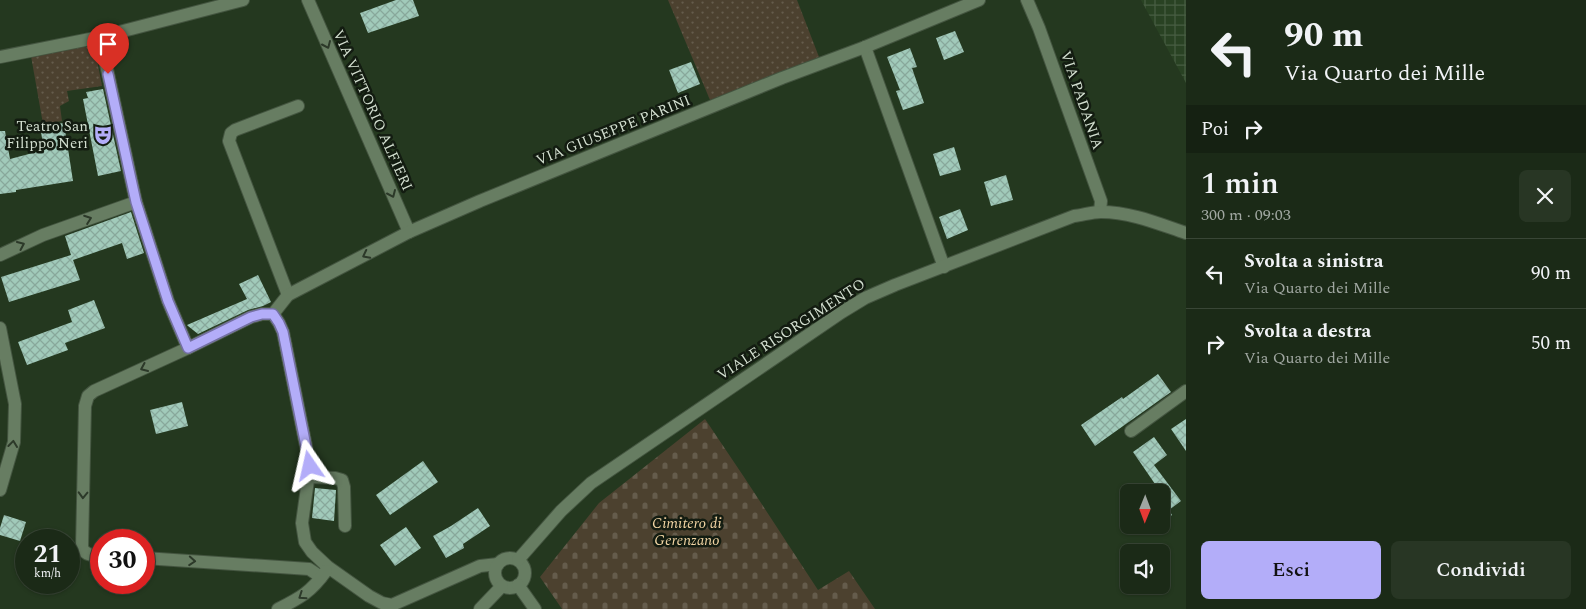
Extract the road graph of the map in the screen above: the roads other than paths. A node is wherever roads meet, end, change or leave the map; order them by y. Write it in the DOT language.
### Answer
graph roads {
  1 [pos="243,0"];
  2 [pos="308,0"];
  3 [pos="979,0"];
  4 [pos="1027,0"];
  5 [pos="100,37"];
  6 [pos="865,47"];
  7 [pos="0,56"];
  8 [pos="298,106"];
  9 [pos="136,202"];
  10 [pos="1100,212"];
  11 [pos="409,232"];
  12 [pos="1186,233"];
  13 [pos="0,254"];
  14 [pos="944,267"];
  15 [pos="288,295"];
  16 [pos="273,314"];
  17 [pos="0,328"];
  18 [pos="188,348"];
  19 [pos="1186,391"];
  20 [pos="1130,432"];
  21 [pos="310,477"];
  22 [pos="0,490"];
  23 [pos="345,526"];
  24 [pos="90,554"];
  25 [pos="155,559"];
  26 [pos="518,560"];
  27 [pos="498,564"];
  28 [pos="325,572"];
  29 [pos="518,585"];
  30 [pos="502,586"];
  31 [pos="381,606"];
  32 [pos="278,609"];
  33 [pos="480,609"];
  34 [pos="535,609"];
  1 -- 5 [label="street"];
  2 -- 11 [label="street, VIA VITTORIO ALFIERI, one-way"];
  3 -- 6 [label="street, VIA GIUSEPPE PARINI"];
  4 -- 10 [label="street, VIA PADANIA"];
  5 -- 7 [label="street"];
  5 -- 9 [label="street"];
  6 -- 11 [label="street, VIA GIUSEPPE PARINI"];
  6 -- 14 [label="street"];
  8 -- 15 [label="street"];
  13 -- 9 [label="street, one-way"];
  9 -- 18 [label="street"];
  10 -- 12 [label="street, VIALE RISORGIMENTO"];
  10 -- 14 [label="street, VIALE RISORGIMENTO"];
  11 -- 15 [label="street, VIA GIUSEPPE PARINI, one-way"];
  14 -- 26 [label="street, VIALE RISORGIMENTO"];
  15 -- 16 [label="street, VIA GIUSEPPE PARINI"];
  16 -- 18 [label="street"];
  16 -- 21 [label="street"];
  22 -- 17 [label="street, one-way"];
  18 -- 24 [label="street, one-way"];
  19 -- 20 [label="street"];
  21 -- 23 [label="street"];
  21 -- 28 [label="street"];
  25 -- 28 [label="street, one-way"];
  26 -- 27 [label="street"];
  26 -- 29 [label="street"];
  27 -- 30 [label="street"];
  27 -- 31 [label="street"];
  28 -- 31 [label="street"];
  28 -- 32 [label="street, one-way"];
  29 -- 30 [label="street"];
  29 -- 34 [label="street"];
  30 -- 33 [label="street"];
}
